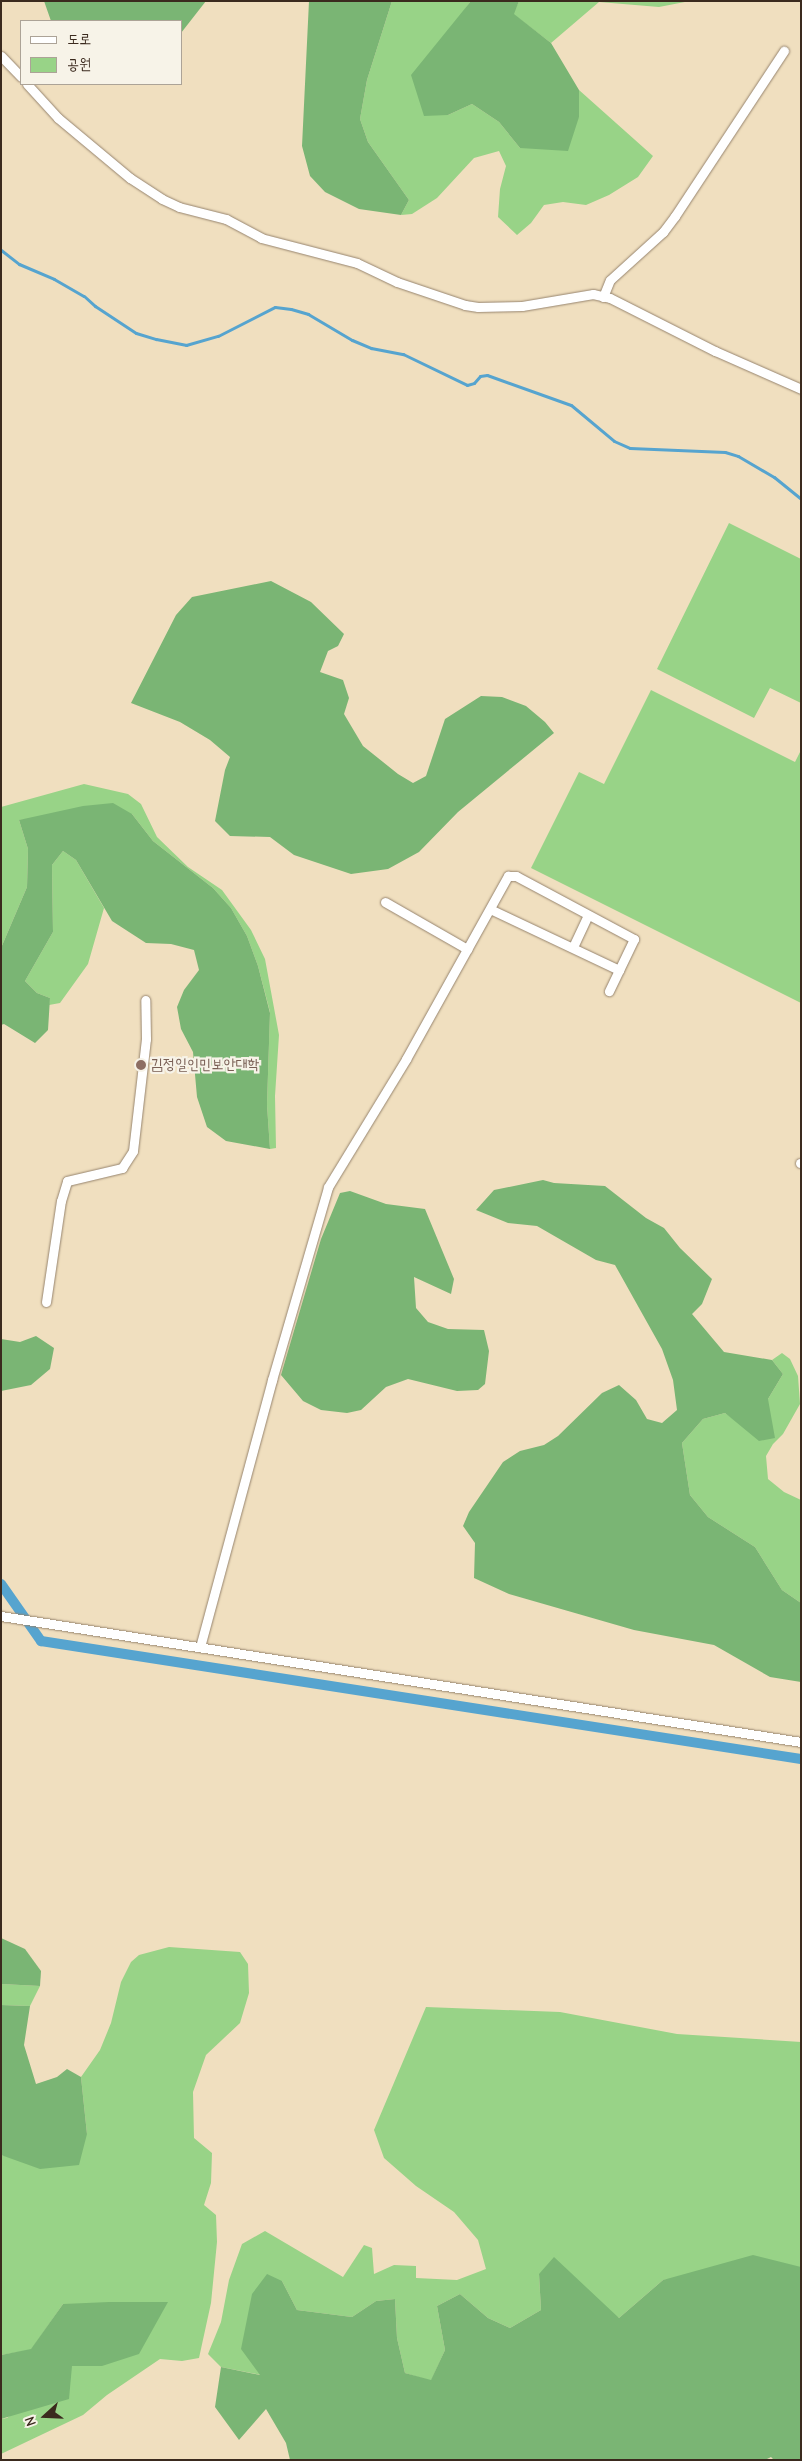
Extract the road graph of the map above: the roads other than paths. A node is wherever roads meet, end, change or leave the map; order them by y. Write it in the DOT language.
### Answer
graph roads {
  1 [pos="784,51"];
  2 [pos="1,56"];
  3 [pos="20,75"];
  4 [pos="28,85"];
  5 [pos="603,297"];
  6 [pos="801,389"];
  7 [pos="385,902"];
  8 [pos="490,909"];
  9 [pos="588,915"];
  10 [pos="573,947"];
  11 [pos="467,949"];
  12 [pos="619,970"];
  13 [pos="609,991"];
  14 [pos="145,1000"];
  15 [pos="46,1302"];
  16 [pos="1,1616"];
  17 [pos="200,1647"];
  18 [pos="801,1742"];
  1 -- 5 [label="street"];
  2 -- 3 [label="street"];
  4 -- 5 [label="street"];
  5 -- 6 [label="street"];
  7 -- 11 [label="street"];
  8 -- 9 [label="street"];
  8 -- 10 [label="street"];
  8 -- 11 [label="street"];
  9 -- 10 [label="street"];
  9 -- 12 [label="street"];
  10 -- 12 [label="street"];
  11 -- 17 [label="street"];
  12 -- 13 [label="street"];
  14 -- 15 [label="street"];
  16 -- 17 [label="street"];
  17 -- 18 [label="street"];
}
